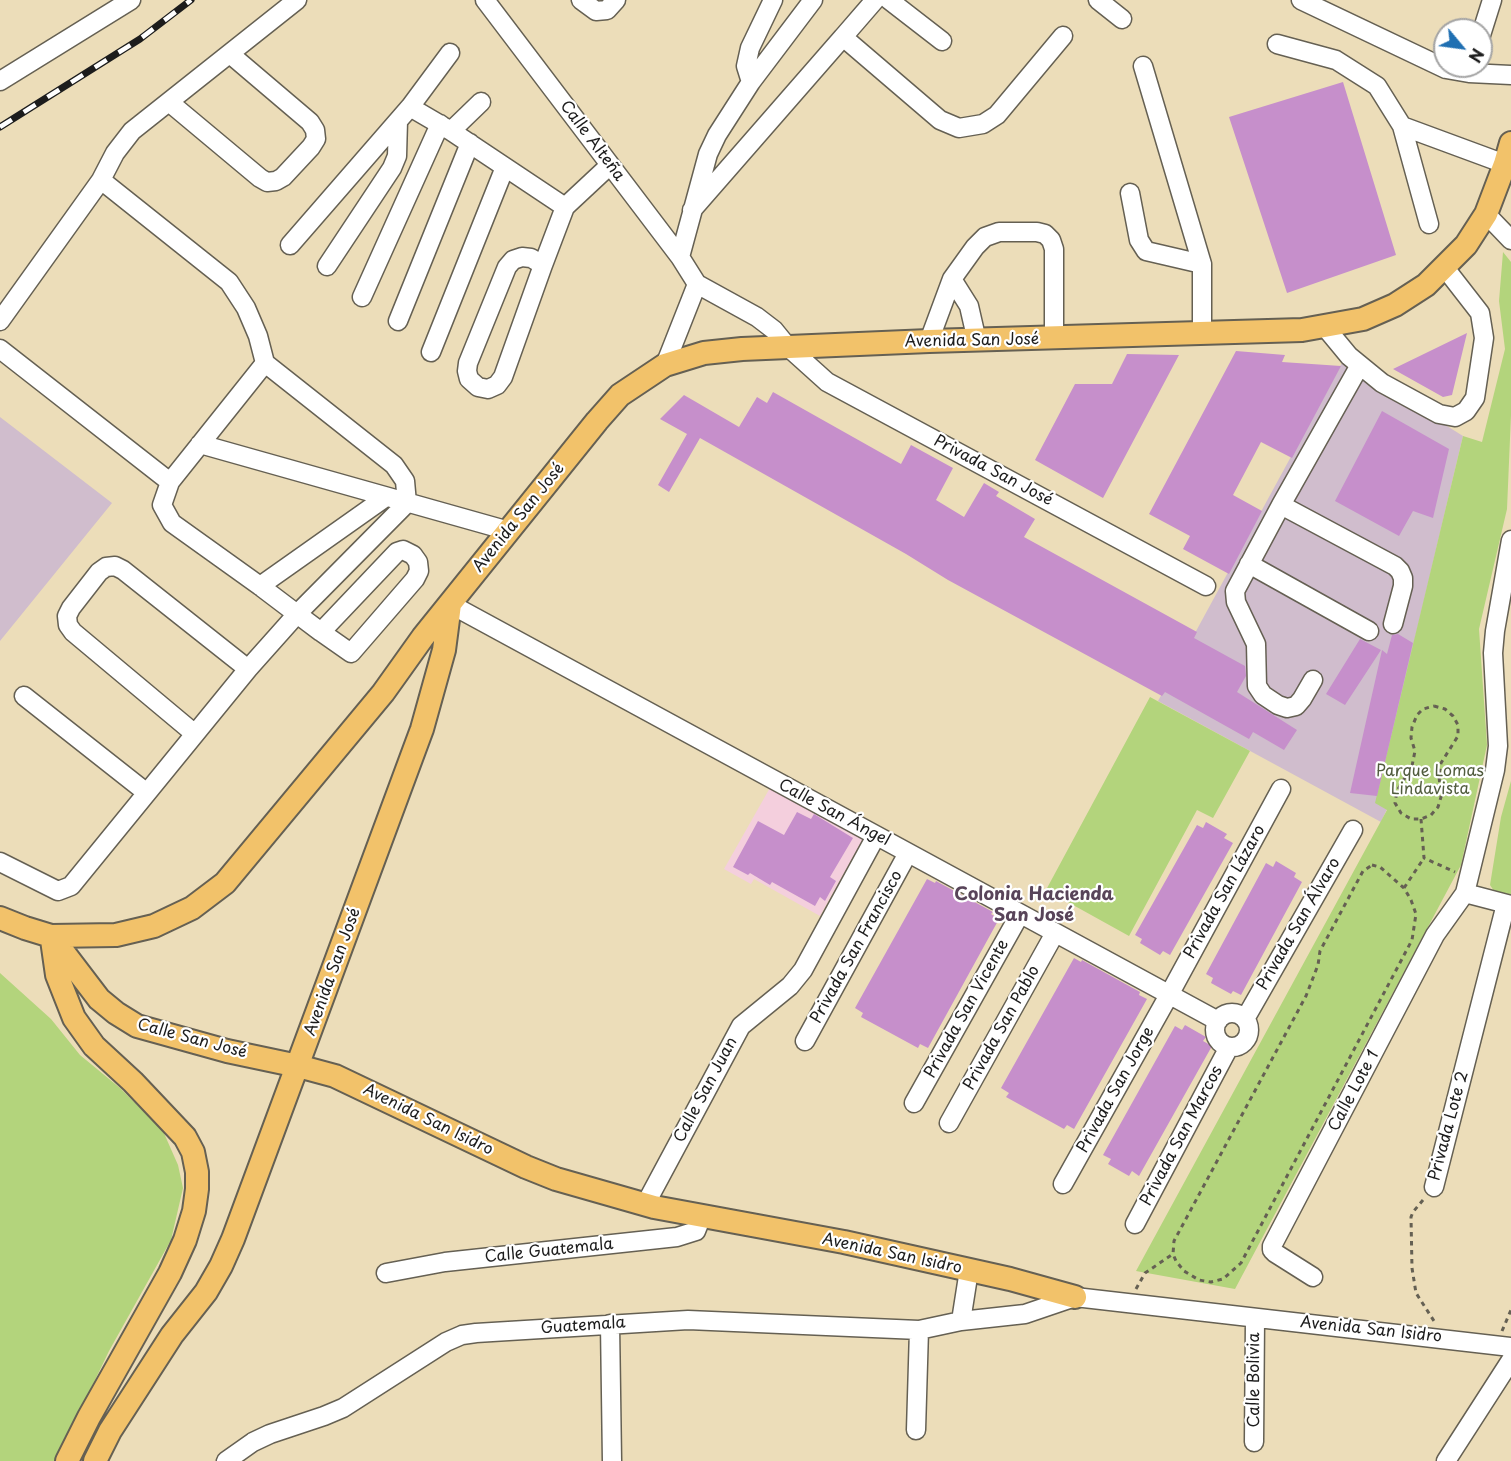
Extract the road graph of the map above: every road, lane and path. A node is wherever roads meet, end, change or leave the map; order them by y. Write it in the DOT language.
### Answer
graph roads {
  1 [pos="131,0"];
  2 [pos="297,0"];
  3 [pos="485,0"];
  4 [pos="581,0"];
  5 [pos="615,0"];
  6 [pos="773,0"];
  7 [pos="813,0"];
  8 [pos="875,0"];
  9 [pos="889,0"];
  10 [pos="1098,0"];
  11 [pos="1301,0"];
  12 [pos="1492,0"];
  13 [pos="1486,18"];
  14 [pos="1122,20"];
  15 [pos="1063,36"];
  16 [pos="843,37"];
  17 [pos="942,41"];
  18 [pos="1277,44"];
  19 [pos="450,53"];
  20 [pos="230,54"];
  21 [pos="1433,64"];
  22 [pos="1143,66"];
  23 [pos="1493,73"];
  24 [pos="1511,75"];
  25 [pos="0,81"];
  26 [pos="751,82"];
  27 [pos="169,102"];
  28 [pos="481,102"];
  29 [pos="404,114"];
  30 [pos="1402,126"];
  31 [pos="446,127"];
  32 [pos="470,143"];
  33 [pos="1508,153"];
  34 [pos="610,165"];
  35 [pos="505,167"];
  36 [pos="101,180"];
  37 [pos="1130,193"];
  38 [pos="565,207"];
  39 [pos="693,210"];
  40 [pos="1486,214"];
  41 [pos="1429,224"];
  42 [pos="1511,240"];
  43 [pos="290,245"];
  44 [pos="680,257"];
  45 [pos="1203,264"];
  46 [pos="543,265"];
  47 [pos="327,266"];
  48 [pos="1445,268"];
  49 [pos="952,279"];
  50 [pos="697,284"];
  51 [pos="362,297"];
  52 [pos="0,321"];
  53 [pos="398,321"];
  54 [pos="1325,327"];
  55 [pos="1202,334"];
  56 [pos="1054,339"];
  57 [pos="929,341"];
  58 [pos="977,341"];
  59 [pos="787,346"];
  60 [pos="0,349"];
  61 [pos="431,352"];
  62 [pos="265,363"];
  63 [pos="665,365"];
  64 [pos="1360,366"];
  65 [pos="200,444"];
  66 [pos="170,482"];
  67 [pos="386,497"];
  68 [pos="407,503"];
  69 [pos="1281,505"];
  70 [pos="509,531"];
  71 [pos="1511,540"];
  72 [pos="1249,564"];
  73 [pos="1206,585"];
  74 [pos="260,586"];
  75 [pos="450,604"];
  76 [pos="297,614"];
  77 [pos="1393,624"];
  78 [pos="1369,631"];
  79 [pos="321,632"];
  80 [pos="248,669"];
  81 [pos="1313,680"];
  82 [pos="24,696"];
  83 [pos="195,734"];
  84 [pos="1281,789"];
  85 [pos="147,793"];
  86 [pos="1421,819"];
  87 [pos="1353,830"];
  88 [pos="876,836"];
  89 [pos="908,853"];
  90 [pos="1424,858"];
  91 [pos="0,862"];
  92 [pos="1467,885"];
  93 [pos="1404,888"];
  94 [pos="1508,904"];
  95 [pos="1020,914"];
  96 [pos="0,918"];
  97 [pos="1055,933"];
  98 [pos="51,936"];
  99 [pos="1169,995"];
  100 [pos="1245,1019"];
  101 [pos="1218,1021"];
  102 [pos="805,1041"];
  103 [pos="1229,1047"];
  104 [pos="298,1066"];
  105 [pos="914,1103"];
  106 [pos="949,1123"];
  107 [pos="1063,1185"];
  108 [pos="1434,1187"];
  109 [pos="645,1205"];
  110 [pos="702,1216"];
  111 [pos="1135,1224"];
  112 [pos="1173,1254"];
  113 [pos="969,1270"];
  114 [pos="386,1273"];
  115 [pos="1313,1277"];
  116 [pos="1075,1297"];
  117 [pos="1129,1304"];
  118 [pos="1255,1319"];
  119 [pos="961,1321"];
  120 [pos="610,1324"];
  121 [pos="919,1330"];
  122 [pos="1445,1338"];
  123 [pos="1511,1347"];
  124 [pos="1511,1360"];
  125 [pos="916,1430"];
  126 [pos="1254,1442"];
  127 [pos="232,1459"];
  128 [pos="67,1461"];
  129 [pos="95,1461"];
  130 [pos="612,1461"];
  131 [pos="1446,1461"];
  1 -- 25 [label="street"];
  2 -- 20 [label="street"];
  3 -- 34 [label="street, Calle Alteña"];
  4 -- 5 [label="street"];
  6 -- 26 [label="street"];
  7 -- 26 [label="street"];
  8 -- 16 [label="street"];
  9 -- 17 [label="street"];
  10 -- 14 [label="street"];
  11 -- 21 [label="street"];
  12 -- 13 [label="street"];
  15 -- 16 [label="street"];
  16 -- 39 [label="street"];
  18 -- 30 [label="street"];
  19 -- 29 [label="street"];
  20 -- 27 [label="street"];
  20 -- 27 [label="street"];
  22 -- 45 [label="street"];
  23 -- 24 [label="street"];
  26 -- 39 [label="street"];
  27 -- 36 [label="street"];
  28 -- 31 [label="street"];
  29 -- 31 [label="street"];
  29 -- 43 [label="street"];
  29 -- 47 [label="street"];
  30 -- 33 [label="street"];
  30 -- 41 [label="street"];
  31 -- 32 [label="street"];
  31 -- 51 [label="street"];
  32 -- 35 [label="street"];
  32 -- 53 [label="street"];
  33 -- 40 [label="main road, Avenida San José"];
  34 -- 38 [label="street"];
  34 -- 44 [label="street, Calle Alteña"];
  35 -- 38 [label="street"];
  35 -- 61 [label="street"];
  36 -- 52 [label="street"];
  36 -- 62 [label="street"];
  37 -- 45 [label="street"];
  38 -- 46 [label="street"];
  39 -- 44 [label="street"];
  40 -- 42 [label="street"];
  40 -- 48 [label="main road, Avenida San José"];
  44 -- 50 [label="street, Calle Alteña"];
  45 -- 55 [label="street"];
  46 -- 46 [label="street"];
  48 -- 54 [label="main road, Avenida San José"];
  48 -- 64 [label="street"];
  49 -- 56 [label="street"];
  49 -- 57 [label="street"];
  49 -- 58 [label="street"];
  50 -- 59 [label="street, Calle Alteña"];
  50 -- 63 [label="street"];
  54 -- 55 [label="main road, Avenida San José"];
  54 -- 64 [label="street"];
  55 -- 56 [label="main road, Avenida San José"];
  56 -- 58 [label="main road, Avenida San José"];
  57 -- 58 [label="main road, Avenida San José"];
  57 -- 59 [label="main road, Avenida San José"];
  59 -- 63 [label="main road, Avenida San José"];
  59 -- 73 [label="street, Privada San José"];
  60 -- 66 [label="street"];
  62 -- 65 [label="street"];
  62 -- 68 [label="street"];
  63 -- 70 [label="main road, Avenida San José"];
  64 -- 69 [label="street"];
  65 -- 66 [label="street"];
  65 -- 67 [label="street"];
  66 -- 74 [label="street"];
  67 -- 68 [label="street"];
  67 -- 74 [label="street"];
  68 -- 70 [label="street"];
  68 -- 76 [label="street"];
  69 -- 72 [label="street"];
  69 -- 77 [label="street"];
  70 -- 75 [label="main road, Avenida San José"];
  71 -- 92 [label="street"];
  72 -- 78 [label="street"];
  72 -- 81 [label="street"];
  74 -- 76 [label="street"];
  75 -- 88 [label="street, Calle San Ángel"];
  75 -- 98 [label="main road, Avenida San José"];
  75 -- 104 [label="main road, Avenida San José"];
  76 -- 79 [label="street"];
  76 -- 80 [label="street"];
  79 -- 79 [label="street"];
  80 -- 83 [label="street"];
  80 -- 83 [label="street"];
  82 -- 85 [label="street"];
  83 -- 85 [label="street"];
  84 -- 99 [label="street, Privada San Lázaro"];
  85 -- 91 [label="street"];
  86 -- 86 [label="path"];
  86 -- 90 [label="path"];
  87 -- 100 [label="street, Privada San Álvaro"];
  88 -- 89 [label="street, Calle San Ángel"];
  88 -- 109 [label="street, Calle San Juan"];
  89 -- 95 [label="street, Calle San Ángel"];
  89 -- 102 [label="street, Privada San Francisco"];
  90 -- 92 [label="path"];
  90 -- 93 [label="path"];
  92 -- 94 [label="street"];
  92 -- 115 [label="street, Calle Lote 1"];
  93 -- 112 [label="path"];
  93 -- 112 [label="path"];
  94 -- 108 [label="street, Privada Lote 2"];
  95 -- 97 [label="street, Calle San Ángel"];
  95 -- 105 [label="street, Privada San Vicente"];
  96 -- 98 [label="main road, Avenida San José"];
  97 -- 99 [label="street, Calle San Ángel"];
  97 -- 106 [label="street, Privada San Pablo"];
  98 -- 104 [label="main road, Calle San José"];
  98 -- 128 [label="main road"];
  99 -- 101 [label="street, Calle San Ángel"];
  99 -- 107 [label="street, Privada San Jorge"];
  100 -- 101 [label="street"];
  100 -- 103 [label="street"];
  101 -- 103 [label="street"];
  103 -- 111 [label="street, Privada San Marcos"];
  104 -- 109 [label="main road, Avenida San Isidro"];
  104 -- 129 [label="main road, Avenida San José"];
  108 -- 122 [label="path, Privada Lote 2"];
  109 -- 110 [label="main road, Avenida San Isidro"];
  110 -- 113 [label="main road, Avenida San Isidro"];
  110 -- 114 [label="street, Calle Guatemala"];
  112 -- 117 [label="path"];
  113 -- 116 [label="main road, Avenida San Isidro"];
  113 -- 119 [label="street"];
  116 -- 117 [label="street, Avenida San Isidro"];
  116 -- 119 [label="street"];
  117 -- 118 [label="street, Avenida San Isidro"];
  118 -- 122 [label="street, Avenida San Isidro"];
  118 -- 126 [label="street, Calle Bolivia"];
  119 -- 121 [label="street, Guatemala"];
  120 -- 121 [label="street, Guatemala"];
  120 -- 127 [label="street, Guatemala"];
  120 -- 130 [label="street"];
  121 -- 125 [label="street"];
  122 -- 123 [label="street, Avenida San Isidro"];
  124 -- 131 [label="street"];
}
